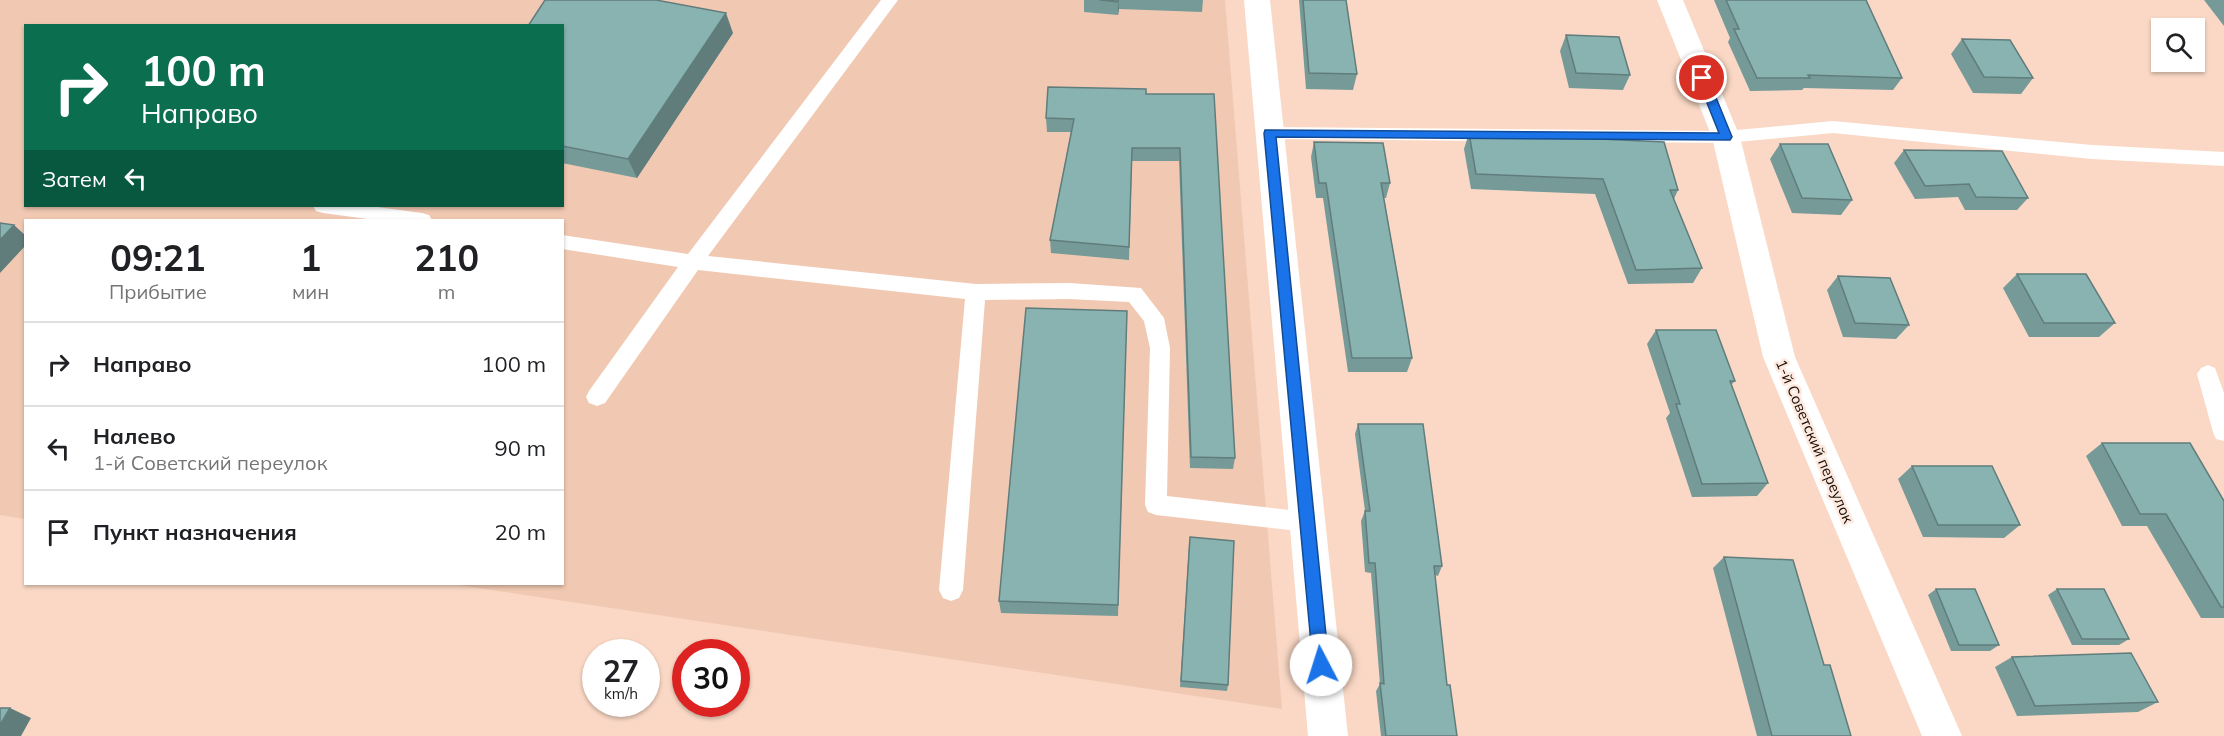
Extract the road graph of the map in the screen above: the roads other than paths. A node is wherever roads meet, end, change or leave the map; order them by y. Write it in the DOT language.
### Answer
graph roads {
  1 [pos="890,0"];
  2 [pos="1257,0"];
  3 [pos="1670,0"];
  4 [pos="1269,133"];
  5 [pos="1726,137"];
  6 [pos="2224,159"];
  7 [pos="330,207"];
  8 [pos="415,219"];
  9 [pos="564,242"];
  10 [pos="693,262"];
  11 [pos="976,292"];
  12 [pos="2208,374"];
  13 [pos="597,397"];
  14 [pos="2224,432"];
  15 [pos="1307,522"];
  16 [pos="951,590"];
  17 [pos="1328,736"];
  18 [pos="1942,736"];
  1 -- 10 [label="lane"];
  2 -- 4 [label="street"];
  3 -- 5 [label="street, 1-й Советский переулок"];
  4 -- 5 [label="lane"];
  4 -- 15 [label="street"];
  5 -- 6 [label="lane"];
  5 -- 18 [label="street, 1-й Советский переулок"];
  7 -- 8 [label="lane"];
  9 -- 10 [label="lane"];
  10 -- 11 [label="lane"];
  10 -- 13 [label="lane"];
  11 -- 15 [label="lane"];
  11 -- 16 [label="lane"];
  12 -- 14 [label="lane"];
  15 -- 17 [label="street"];
}
